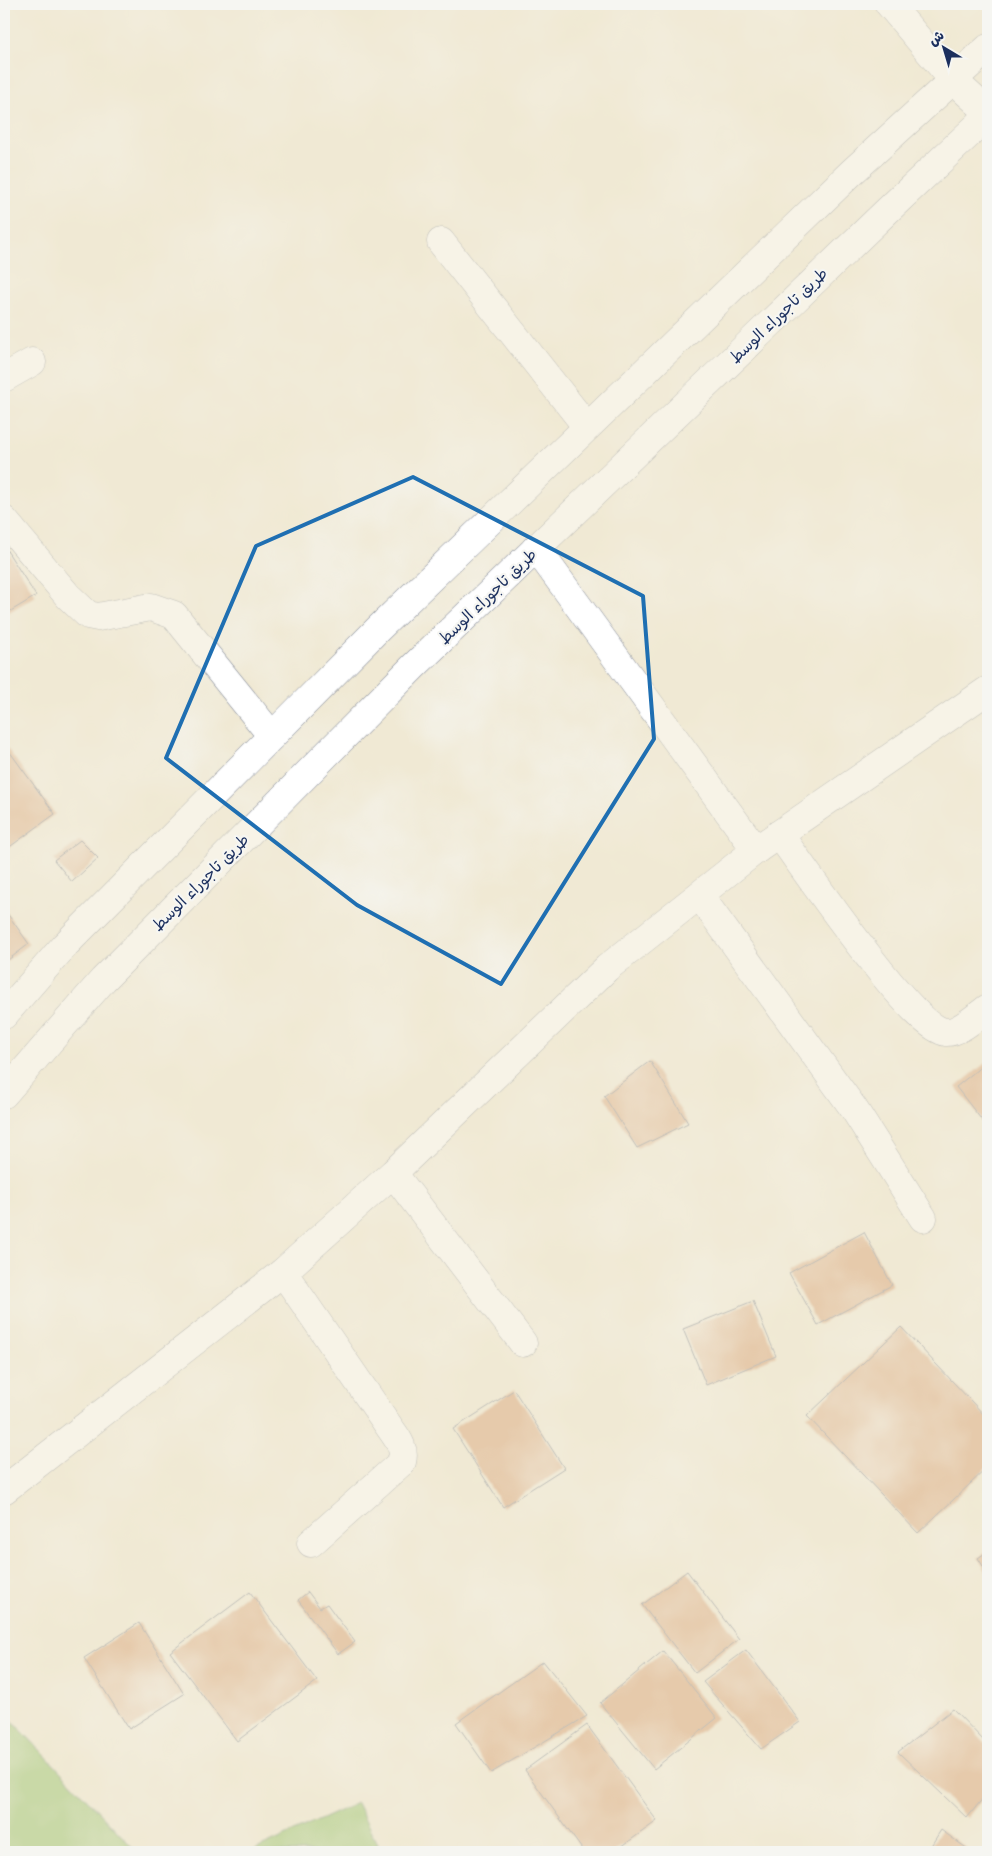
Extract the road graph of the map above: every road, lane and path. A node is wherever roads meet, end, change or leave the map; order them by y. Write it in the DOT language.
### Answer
graph roads {
  1 [pos="888,4"];
  2 [pos="988,48"];
  3 [pos="953,80"];
  4 [pos="988,112"];
  5 [pos="988,116"];
  6 [pos="441,242"];
  7 [pos="32,362"];
  8 [pos="4,378"];
  9 [pos="587,427"];
  10 [pos="4,520"];
  11 [pos="536,548"];
  12 [pos="988,690"];
  13 [pos="272,736"];
  14 [pos="779,834"];
  15 [pos="756,850"];
  16 [pos="700,896"];
  17 [pos="988,1008"];
  18 [pos="4,1015"];
  19 [pos="4,1094"];
  20 [pos="393,1173"];
  21 [pos="923,1218"];
  22 [pos="282,1272"];
  23 [pos="523,1343"];
  24 [pos="4,1490"];
  25 [pos="311,1542"];
  1 -- 3 [label="street"];
  2 -- 3 [label="street"];
  3 -- 4 [label="street"];
  3 -- 9 [label="street"];
  5 -- 11 [label="street, طريق تاجوراء الوسط"];
  6 -- 9 [label="street"];
  7 -- 8 [label="street"];
  9 -- 13 [label="street"];
  10 -- 13 [label="street"];
  11 -- 15 [label="street"];
  11 -- 19 [label="street, طريق تاجوراء الوسط"];
  12 -- 14 [label="street"];
  13 -- 18 [label="street"];
  14 -- 15 [label="street"];
  14 -- 17 [label="street"];
  15 -- 16 [label="street"];
  16 -- 20 [label="street"];
  16 -- 21 [label="street"];
  20 -- 22 [label="street"];
  20 -- 23 [label="street"];
  22 -- 24 [label="street"];
  22 -- 25 [label="street"];
}
